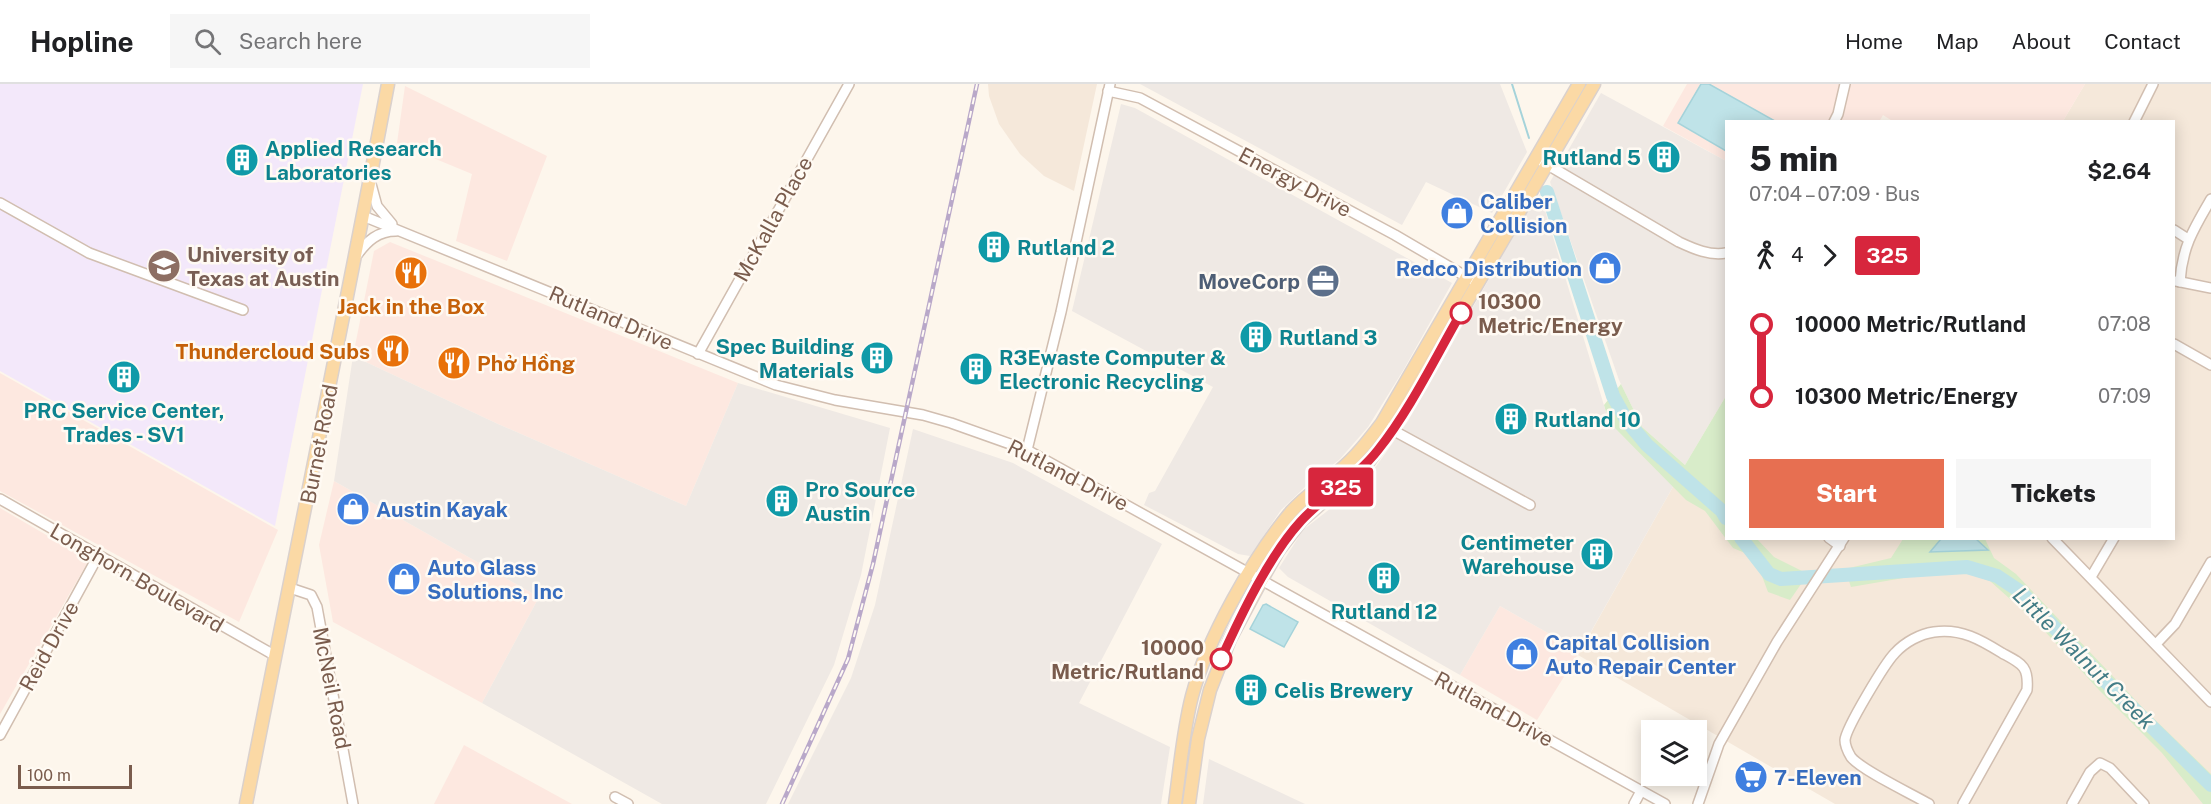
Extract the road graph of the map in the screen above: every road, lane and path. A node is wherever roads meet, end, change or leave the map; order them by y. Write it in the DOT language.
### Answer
graph roads {
  1 [pos="388,84"];
  2 [pos="849,84"];
  3 [pos="1579,84"];
  4 [pos="1594,84"];
  5 [pos="1845,84"];
  6 [pos="2153,84"];
  7 [pos="1109,87"];
  8 [pos="1835,120"];
  9 [pos="2135,120"];
  10 [pos="1542,161"];
  11 [pos="370,181"];
  12 [pos="2211,199"];
  13 [pos="0,202"];
  14 [pos="363,216"];
  15 [pos="401,231"];
  16 [pos="2175,231"];
  17 [pos="2188,239"];
  18 [pos="1725,253"];
  19 [pos="355,257"];
  20 [pos="1472,280"];
  21 [pos="2177,281"];
  22 [pos="2211,288"];
  23 [pos="243,310"];
  24 [pos="2175,345"];
  25 [pos="699,354"];
  26 [pos="2211,365"];
  27 [pos="1387,427"];
  28 [pos="1361,449"];
  29 [pos="1026,450"];
  30 [pos="1371,458"];
  31 [pos="0,499"];
  32 [pos="1530,505"];
  33 [pos="2054,540"];
  34 [pos="2113,540"];
  35 [pos="1842,542"];
  36 [pos="99,556"];
  37 [pos="2211,562"];
  38 [pos="1249,574"];
  39 [pos="2091,578"];
  40 [pos="1261,581"];
  41 [pos="290,588"];
  42 [pos="2156,644"];
  43 [pos="274,655"];
  44 [pos="2211,702"];
  45 [pos="0,735"];
  46 [pos="1184,737"];
  47 [pos="1198,739"];
  48 [pos="1641,791"];
  49 [pos="615,797"];
  50 [pos="246,804"];
  51 [pos="353,804"];
  52 [pos="628,804"];
  53 [pos="1174,804"];
  54 [pos="1190,804"];
  55 [pos="1634,804"];
  56 [pos="1665,804"];
  57 [pos="1698,804"];
  58 [pos="1929,804"];
  59 [pos="1963,804"];
  60 [pos="2072,804"];
  61 [pos="2144,804"];
  1 -- 11 [label="main road, Burnet Road"];
  2 -- 25 [label="street, McKalla Place"];
  3 -- 10 [label="main road"];
  4 -- 10 [label="main road"];
  5 -- 8 [label="street"];
  6 -- 9 [label="street"];
  7 -- 20 [label="street, Energy Drive"];
  7 -- 29 [label="street"];
  10 -- 18 [label="street"];
  10 -- 20 [label="main road"];
  11 -- 14 [label="main road, Burnet Road"];
  11 -- 15 [label="street"];
  12 -- 17 [label="street"];
  13 -- 23 [label="street"];
  14 -- 15 [label="street, Rutland Drive"];
  14 -- 19 [label="main road, Burnet Road"];
  15 -- 19 [label="street"];
  15 -- 25 [label="street, Rutland Drive"];
  16 -- 17 [label="street"];
  17 -- 21 [label="street"];
  19 -- 41 [label="main road, Burnet Road"];
  20 -- 27 [label="main road"];
  21 -- 22 [label="street"];
  24 -- 26 [label="street"];
  25 -- 29 [label="street, Rutland Drive"];
  27 -- 28 [label="main road"];
  27 -- 30 [label="main road"];
  27 -- 32 [label="street"];
  28 -- 30 [label="main road"];
  28 -- 38 [label="main road"];
  29 -- 38 [label="street, Rutland Drive"];
  30 -- 40 [label="main road"];
  31 -- 36 [label="street, Longhorn Boulevard"];
  33 -- 39 [label="street"];
  34 -- 39 [label="street"];
  35 -- 57 [label="street"];
  36 -- 43 [label="street, Longhorn Boulevard"];
  36 -- 45 [label="street, Reid Drive"];
  37 -- 42 [label="street"];
  38 -- 40 [label="street, Rutland Drive"];
  38 -- 46 [label="main road"];
  39 -- 42 [label="street"];
  40 -- 47 [label="main road"];
  40 -- 48 [label="street, Rutland Drive"];
  41 -- 43 [label="main road, Burnet Road"];
  41 -- 51 [label="street, McNeil Road"];
  42 -- 44 [label="street"];
  43 -- 50 [label="main road, Burnet Road"];
  46 -- 47 [label="main road"];
  46 -- 53 [label="main road"];
  47 -- 54 [label="main road"];
  48 -- 55 [label="street"];
  48 -- 56 [label="street, Rutland Drive"];
  49 -- 52 [label="street"];
  58 -- 59 [label="street"];
  60 -- 61 [label="street"];
}
